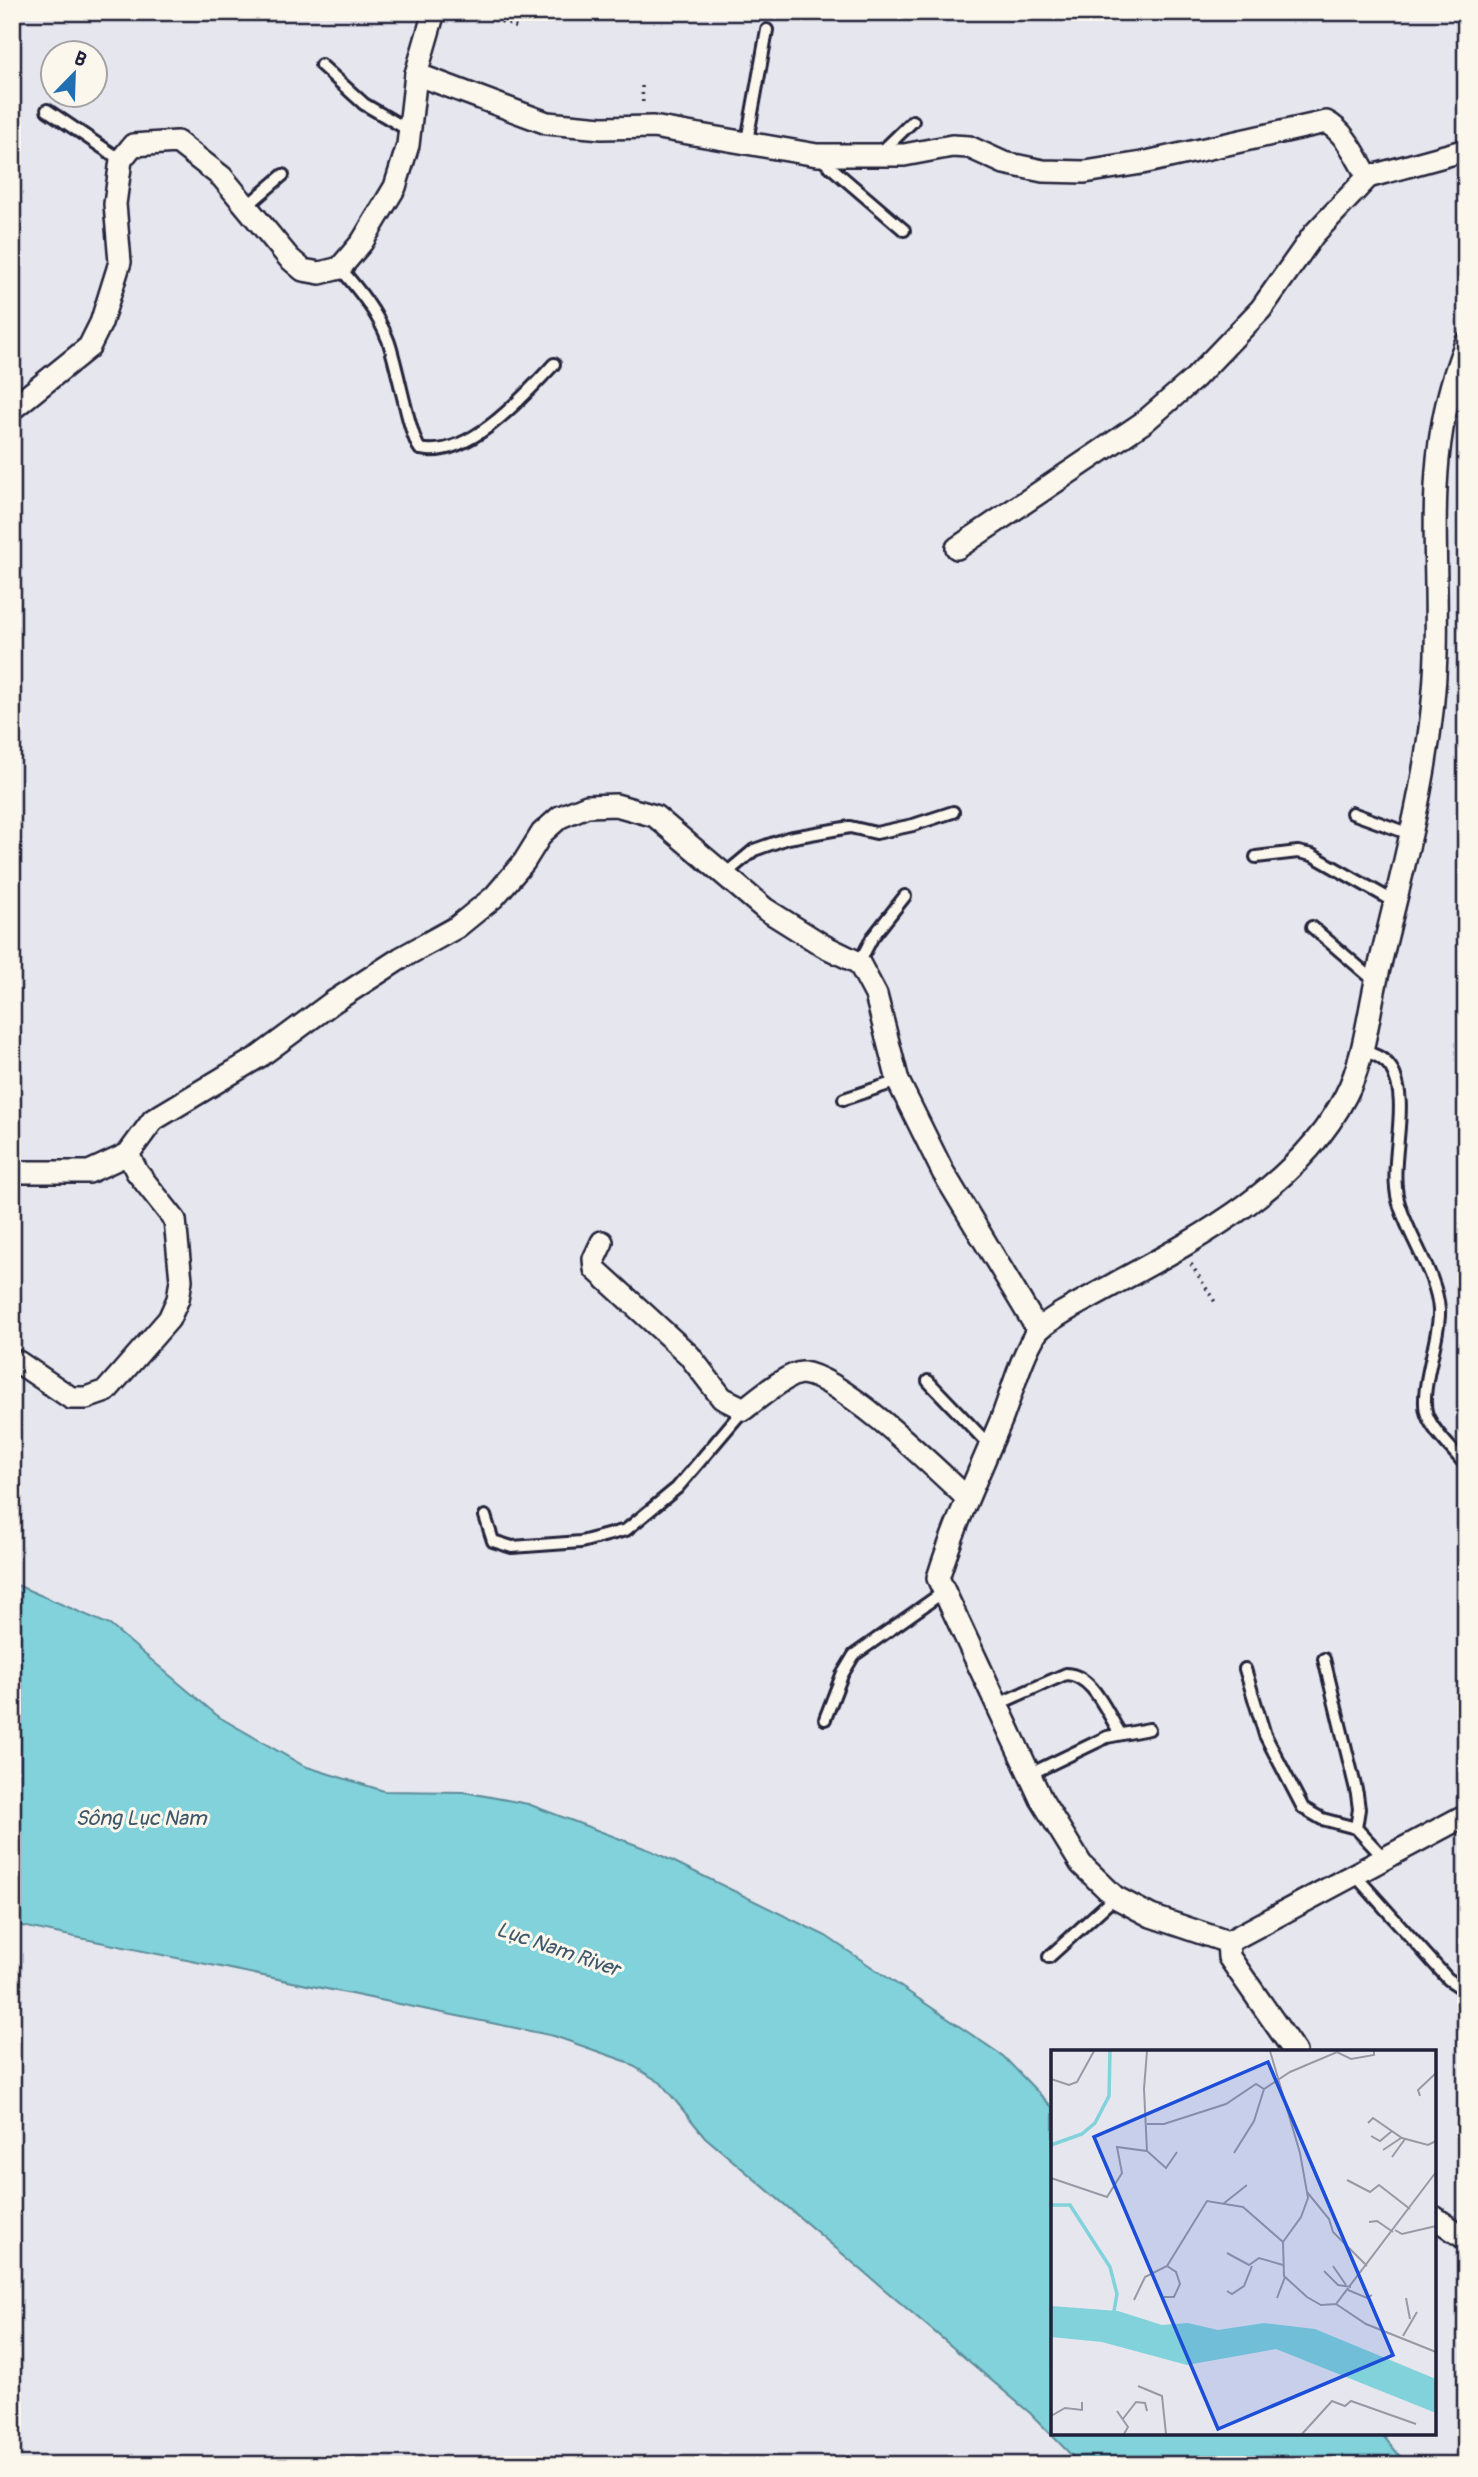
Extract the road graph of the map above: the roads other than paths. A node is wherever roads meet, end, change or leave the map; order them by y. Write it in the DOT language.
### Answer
graph roads {
  1 [pos="434,12"];
  2 [pos="768,30"];
  3 [pos="321,65"];
  4 [pos="416,74"];
  5 [pos="47,110"];
  6 [pos="913,121"];
  7 [pos="410,131"];
  8 [pos="747,141"];
  9 [pos="1466,150"];
  10 [pos="817,155"];
  11 [pos="878,155"];
  12 [pos="121,160"];
  13 [pos="283,176"];
  14 [pos="1368,177"];
  15 [pos="247,206"];
  16 [pos="904,230"];
  17 [pos="341,268"];
  18 [pos="1466,342"];
  19 [pos="554,364"];
  20 [pos="12,409"];
  21 [pos="957,548"];
  22 [pos="953,812"];
  23 [pos="1352,813"];
  24 [pos="1410,834"];
  25 [pos="1256,857"];
  26 [pos="724,875"];
  27 [pos="905,896"];
  28 [pos="1395,902"];
  29 [pos="1312,927"];
  30 [pos="859,963"];
  31 [pos="1376,982"];
  32 [pos="1360,1049"];
  33 [pos="898,1081"];
  34 [pos="844,1099"];
  35 [pos="128,1154"];
  36 [pos="12,1169"];
  37 [pos="602,1242"];
  38 [pos="1038,1329"];
  39 [pos="18,1362"];
  40 [pos="928,1381"];
  41 [pos="744,1409"];
  42 [pos="990,1446"];
  43 [pos="1466,1466"];
  44 [pos="967,1498"];
  45 [pos="485,1516"];
  46 [pos="942,1593"];
  47 [pos="1324,1659"];
  48 [pos="1245,1669"];
  49 [pos="998,1704"];
  50 [pos="825,1718"];
  51 [pos="1149,1729"];
  52 [pos="1120,1733"];
  53 [pos="1030,1774"];
  54 [pos="1466,1815"];
  55 [pos="1356,1828"];
  56 [pos="1386,1860"];
  57 [pos="1355,1875"];
  58 [pos="1115,1897"];
  59 [pos="1228,1942"];
  60 [pos="1049,1957"];
  61 [pos="1466,1991"];
  62 [pos="1294,2050"];
  63 [pos="1436,2218"];
  64 [pos="1466,2239"];
  1 -- 4 [label="street"];
  2 -- 8 [label="lane"];
  3 -- 7 [label="lane"];
  4 -- 7 [label="street"];
  4 -- 8 [label="street"];
  5 -- 12 [label="lane"];
  6 -- 11 [label="lane"];
  7 -- 17 [label="street"];
  8 -- 10 [label="street"];
  9 -- 14 [label="street"];
  10 -- 11 [label="street"];
  10 -- 16 [label="lane"];
  11 -- 14 [label="street"];
  12 -- 15 [label="street"];
  12 -- 20 [label="street"];
  13 -- 15 [label="lane"];
  14 -- 21 [label="street"];
  15 -- 17 [label="street"];
  17 -- 19 [label="lane"];
  18 -- 24 [label="street"];
  22 -- 26 [label="lane"];
  23 -- 24 [label="lane"];
  24 -- 28 [label="street"];
  25 -- 28 [label="lane"];
  26 -- 30 [label="street"];
  26 -- 35 [label="street"];
  27 -- 30 [label="lane"];
  28 -- 31 [label="street"];
  29 -- 31 [label="lane"];
  30 -- 33 [label="street"];
  31 -- 32 [label="street"];
  32 -- 38 [label="street"];
  32 -- 43 [label="lane"];
  33 -- 34 [label="lane"];
  33 -- 38 [label="street"];
  35 -- 36 [label="street"];
  35 -- 39 [label="street"];
  37 -- 41 [label="street"];
  38 -- 42 [label="street"];
  40 -- 42 [label="lane"];
  41 -- 44 [label="street"];
  41 -- 45 [label="lane"];
  42 -- 44 [label="street"];
  44 -- 46 [label="street"];
  46 -- 49 [label="street"];
  46 -- 50 [label="lane"];
  47 -- 55 [label="lane"];
  48 -- 55 [label="lane"];
  49 -- 52 [label="lane"];
  49 -- 53 [label="street"];
  51 -- 52 [label="lane"];
  52 -- 53 [label="lane"];
  53 -- 58 [label="street"];
  54 -- 56 [label="street"];
  55 -- 56 [label="lane"];
  56 -- 57 [label="street"];
  57 -- 59 [label="street"];
  57 -- 61 [label="lane"];
  58 -- 59 [label="street"];
  58 -- 60 [label="lane"];
  59 -- 62 [label="street"];
  63 -- 64 [label="street"];
}
